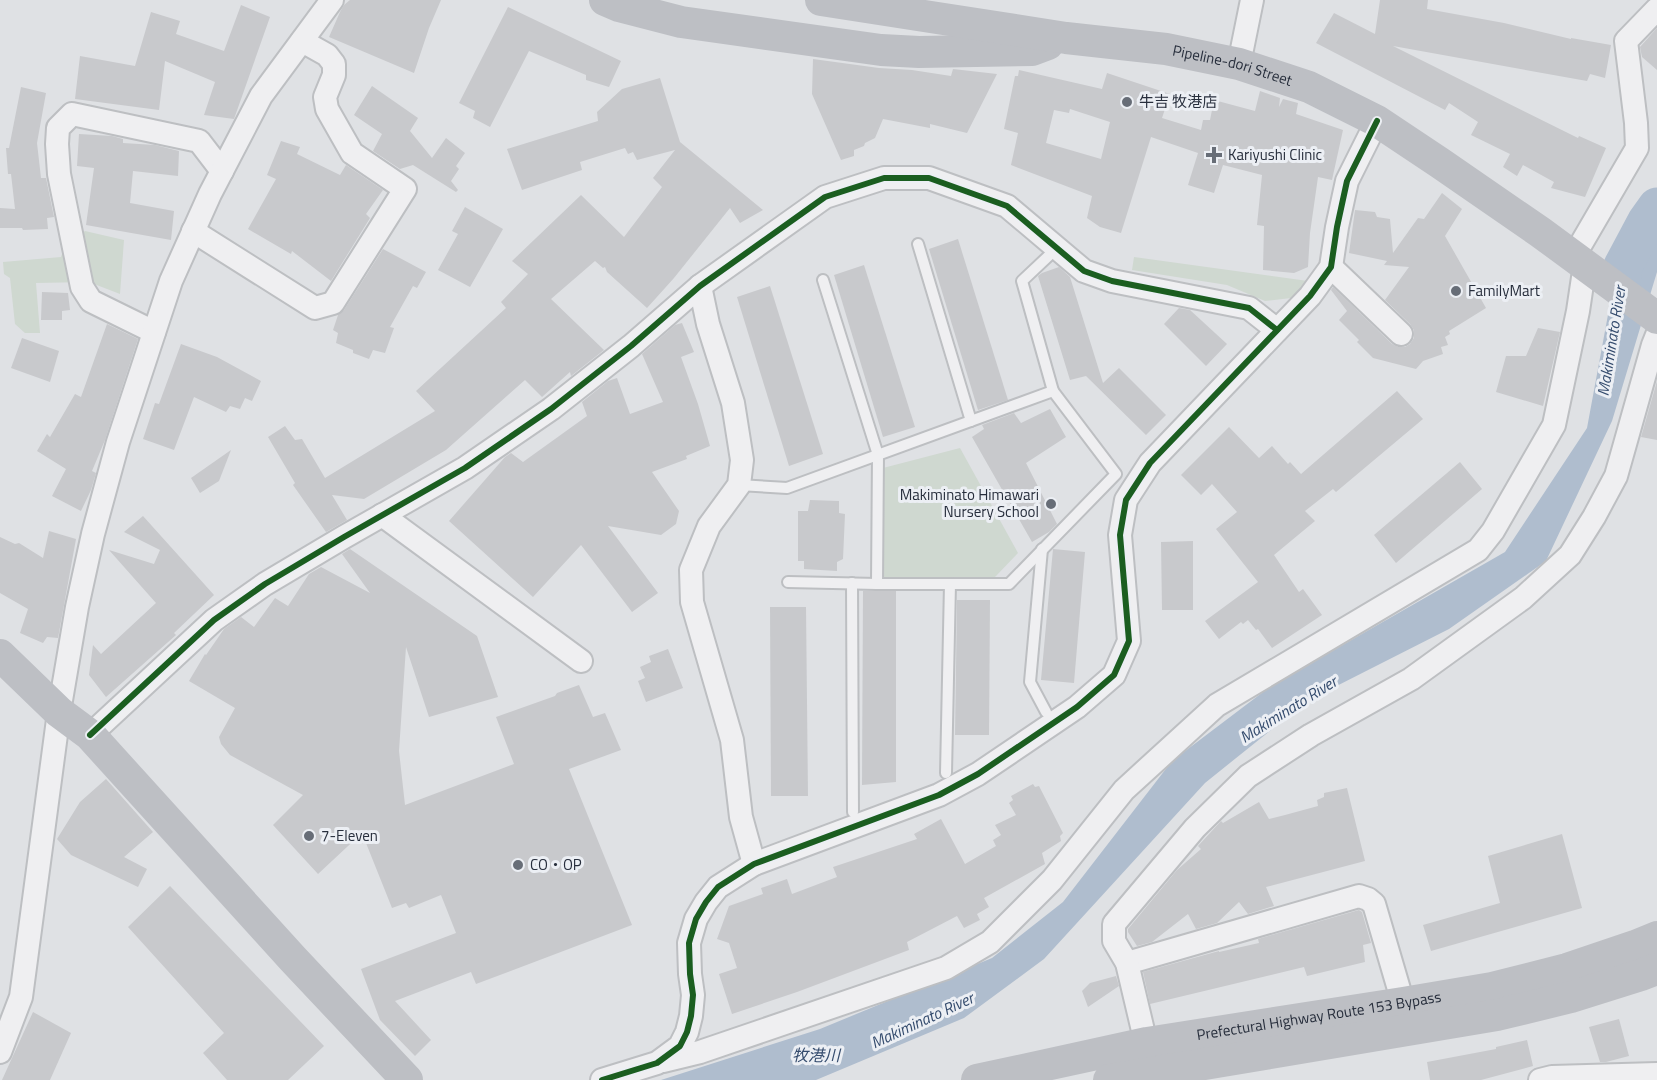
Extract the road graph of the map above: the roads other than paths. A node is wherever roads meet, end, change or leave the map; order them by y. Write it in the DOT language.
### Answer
graph roads {
  1 [pos="332,0"];
  2 [pos="605,0"];
  3 [pos="821,0"];
  4 [pos="1252,0"];
  5 [pos="1657,9"];
  6 [pos="948,10"];
  7 [pos="1066,38"];
  8 [pos="302,41"];
  9 [pos="1239,64"];
  10 [pos="1377,121"];
  11 [pos="222,171"];
  12 [pos="193,231"];
  13 [pos="918,244"];
  14 [pos="1057,248"];
  15 [pos="1583,263"];
  16 [pos="1331,267"];
  17 [pos="823,280"];
  18 [pos="700,286"];
  19 [pos="1654,322"];
  20 [pos="1277,330"];
  21 [pos="154,332"];
  22 [pos="1401,334"];
  23 [pos="1053,391"];
  24 [pos="971,421"];
  25 [pos="878,455"];
  26 [pos="739,485"];
  27 [pos="382,515"];
  28 [pos="1042,549"];
  29 [pos="788,582"];
  30 [pos="852,583"];
  31 [pos="877,584"];
  32 [pos="950,584"];
  33 [pos="0,655"];
  34 [pos="581,661"];
  35 [pos="59,712"];
  36 [pos="1046,712"];
  37 [pos="90,735"];
  38 [pos="946,773"];
  39 [pos="854,812"];
  40 [pos="754,864"];
  41 [pos="1657,937"];
  42 [pos="1127,963"];
  43 [pos="1657,969"];
  44 [pos="1402,1004"];
  45 [pos="0,1052"];
  46 [pos="1150,1058"];
  47 [pos="657,1063"];
  48 [pos="1657,1074"];
  49 [pos="407,1080"];
  50 [pos="602,1080"];
  51 [pos="977,1080"];
  52 [pos="1109,1080"];
  53 [pos="1540,1080"];
  1 -- 8 [label="street"];
  2 -- 7 [label="main road"];
  3 -- 6 [label="main road, Pipeline-dori Street"];
  4 -- 9 [label="street"];
  5 -- 15 [label="street"];
  6 -- 7 [label="main road, Pipeline-dori Street"];
  7 -- 9 [label="main road, Pipeline-dori Street"];
  8 -- 11 [label="street"];
  8 -- 12 [label="street"];
  9 -- 10 [label="main road, Pipeline-dori Street"];
  10 -- 15 [label="main road, Pipeline-dori Street"];
  10 -- 16 [label="street"];
  11 -- 12 [label="street"];
  11 -- 21 [label="street"];
  12 -- 21 [label="street"];
  13 -- 24 [label="lane"];
  14 -- 18 [label="street"];
  14 -- 20 [label="street"];
  14 -- 23 [label="lane"];
  15 -- 19 [label="main road, Pipeline-dori Street"];
  15 -- 47 [label="street"];
  16 -- 20 [label="street"];
  16 -- 22 [label="street"];
  17 -- 25 [label="lane"];
  18 -- 26 [label="street"];
  18 -- 27 [label="street"];
  19 -- 42 [label="street"];
  20 -- 40 [label="street"];
  21 -- 35 [label="street"];
  23 -- 24 [label="lane"];
  23 -- 28 [label="lane"];
  24 -- 25 [label="lane"];
  25 -- 26 [label="lane"];
  25 -- 31 [label="lane"];
  26 -- 40 [label="street"];
  27 -- 34 [label="street"];
  27 -- 37 [label="street"];
  28 -- 32 [label="lane"];
  28 -- 36 [label="lane"];
  29 -- 30 [label="lane"];
  30 -- 31 [label="lane"];
  30 -- 39 [label="lane"];
  31 -- 32 [label="lane"];
  32 -- 38 [label="lane"];
  33 -- 35 [label="main road"];
  35 -- 37 [label="main road"];
  35 -- 45 [label="street"];
  37 -- 49 [label="main road"];
  40 -- 47 [label="street"];
  41 -- 44 [label="main road, Prefectural Highway Route 153 Bypass"];
  42 -- 44 [label="street"];
  42 -- 46 [label="street"];
  43 -- 46 [label="main road, Prefectural Highway Route 153 Bypass"];
  44 -- 46 [label="main road, Prefectural Highway Route 153 Bypass"];
  46 -- 51 [label="main road, Prefectural Highway Route 153 Bypass"];
  46 -- 52 [label="main road, Prefectural Highway Route 153 Bypass"];
  47 -- 50 [label="street"];
  48 -- 53 [label="street"];
}
